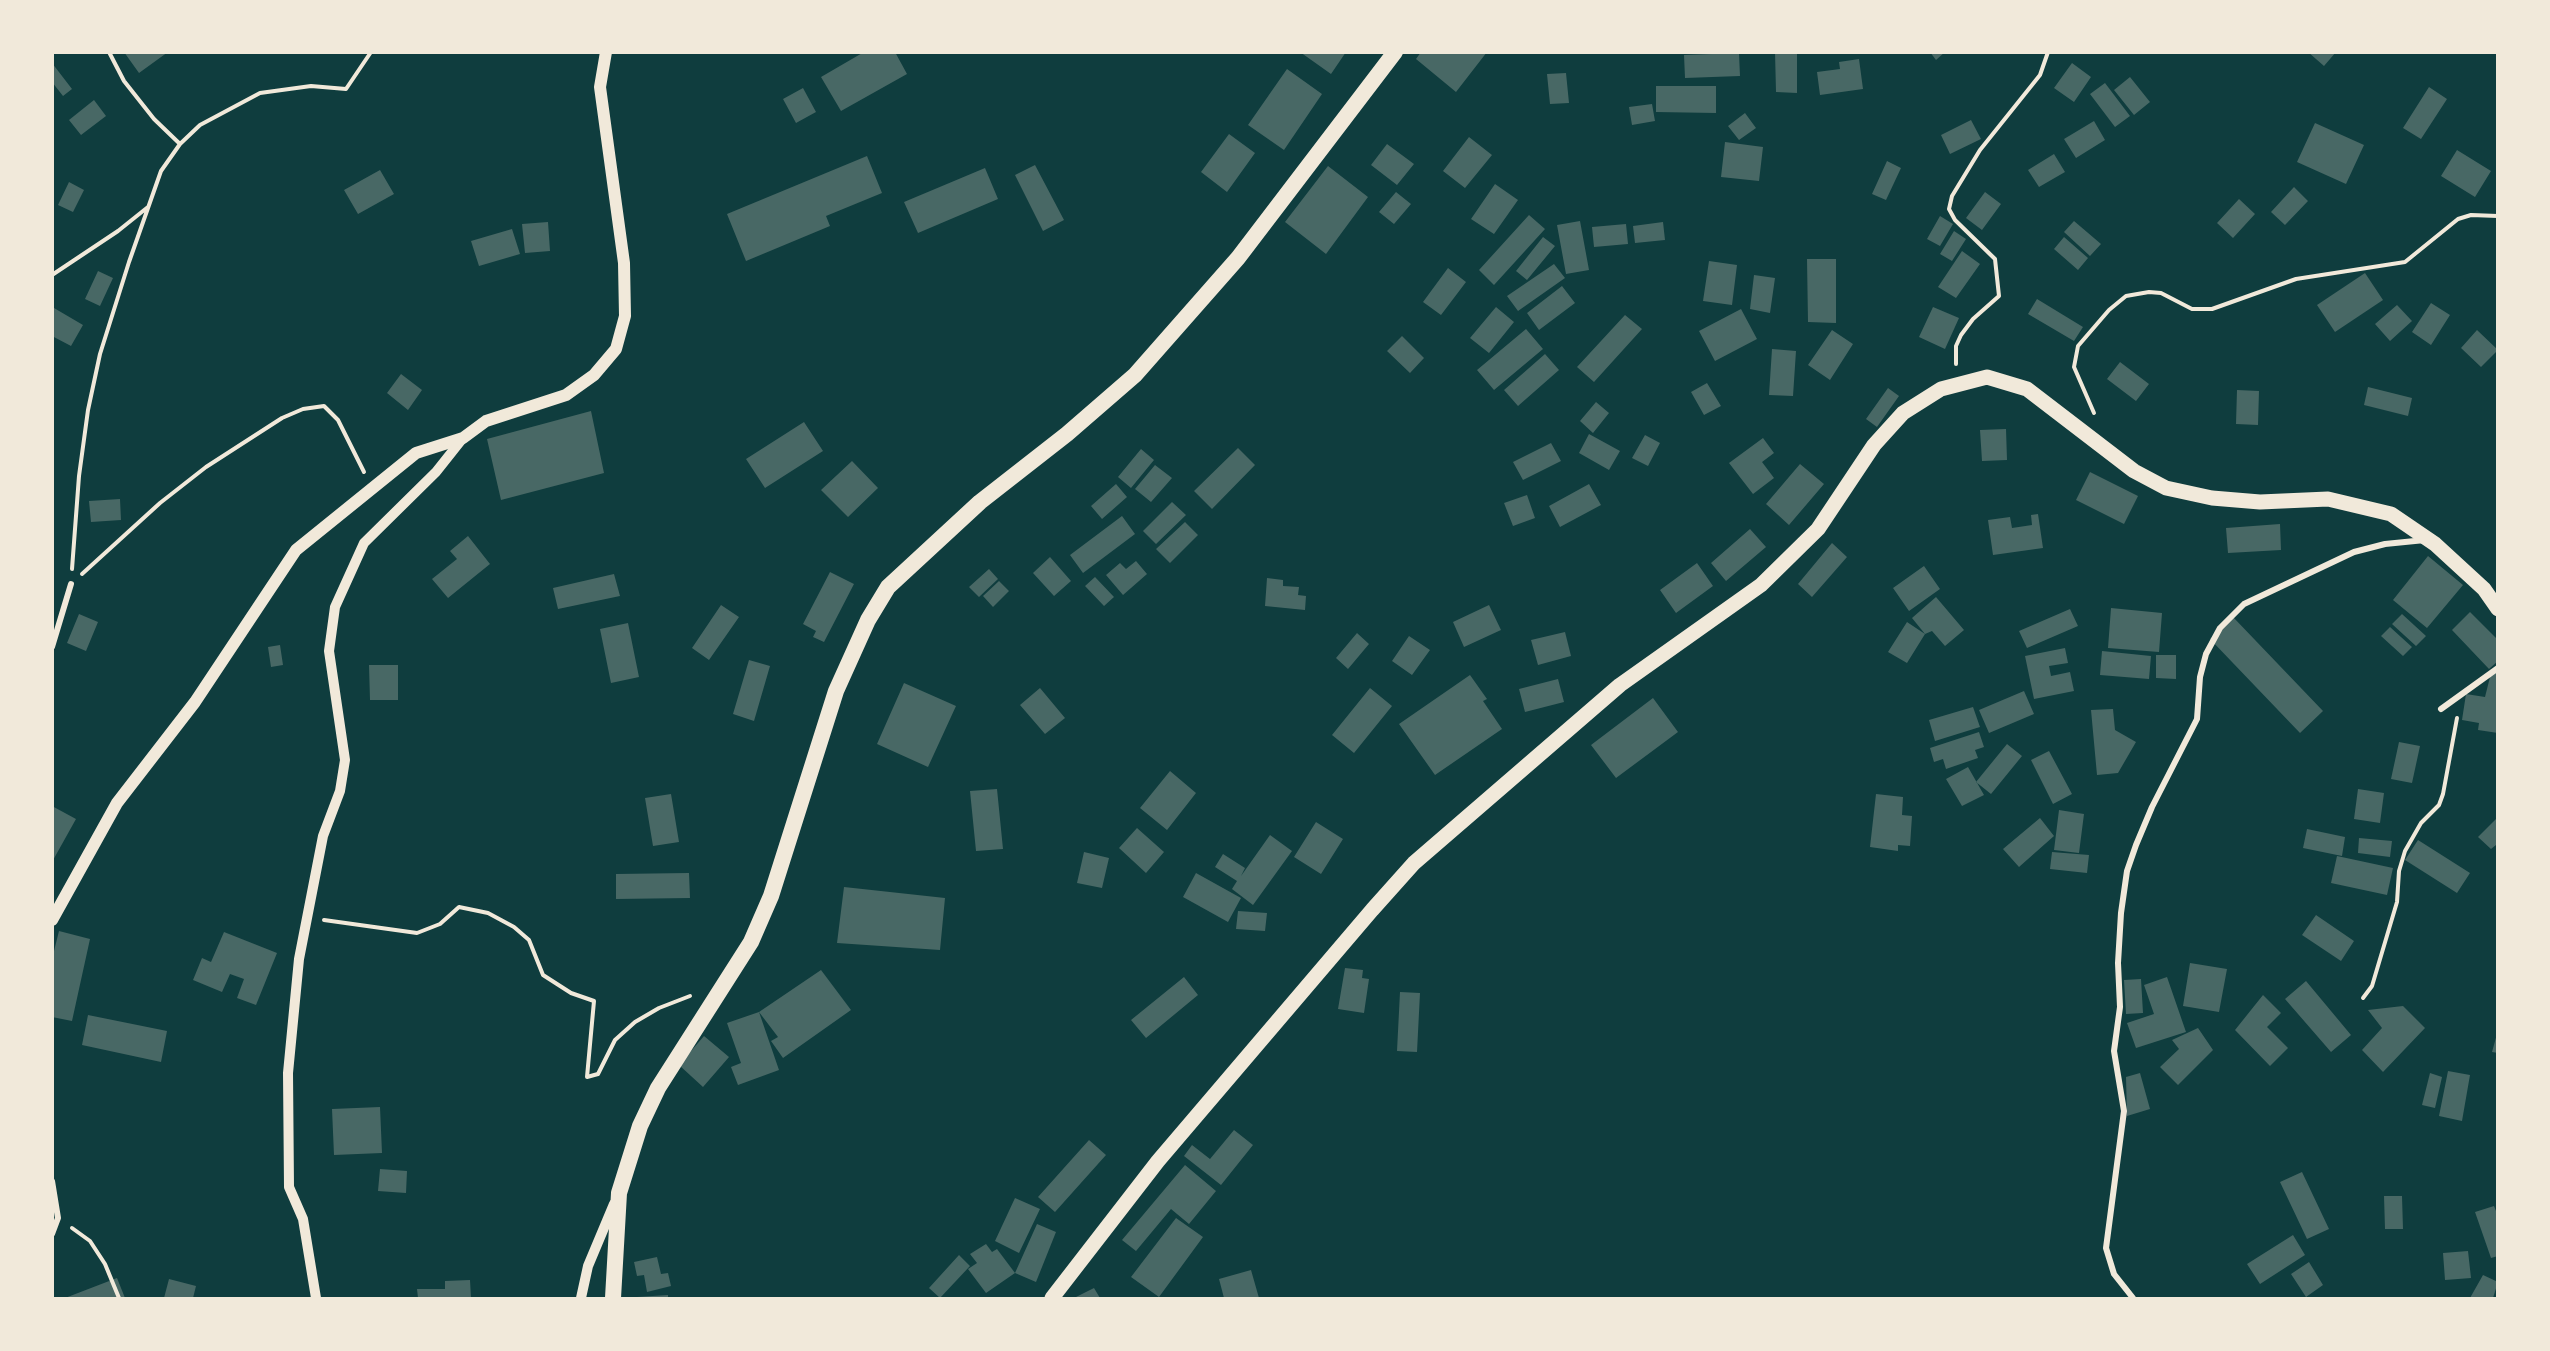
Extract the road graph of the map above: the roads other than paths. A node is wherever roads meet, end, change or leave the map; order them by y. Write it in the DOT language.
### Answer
graph roads {
  1 [pos="606,52"];
  2 [pos="1395,52"];
  3 [pos="463,438"];
  4 [pos="2428,539"];
  5 [pos="71,584"];
  6 [pos="2498,609"];
  7 [pos="52,647"];
  8 [pos="2498,668"];
  9 [pos="2440,710"];
  10 [pos="52,920"];
  11 [pos="52,1181"];
  12 [pos="619,1193"];
  13 [pos="52,1234"];
  14 [pos="316,1299"];
  15 [pos="581,1299"];
  16 [pos="613,1299"];
  17 [pos="1052,1299"];
  18 [pos="2133,1299"];
  1 -- 3 [label="main road"];
  2 -- 12 [label="highway"];
  3 -- 10 [label="main road"];
  3 -- 14 [label="street"];
  4 -- 6 [label="main road"];
  4 -- 17 [label="main road"];
  4 -- 18 [label="street"];
  5 -- 7 [label="street"];
  8 -- 9 [label="street"];
  11 -- 13 [label="street"];
  12 -- 15 [label="street"];
  12 -- 16 [label="highway"];
}
